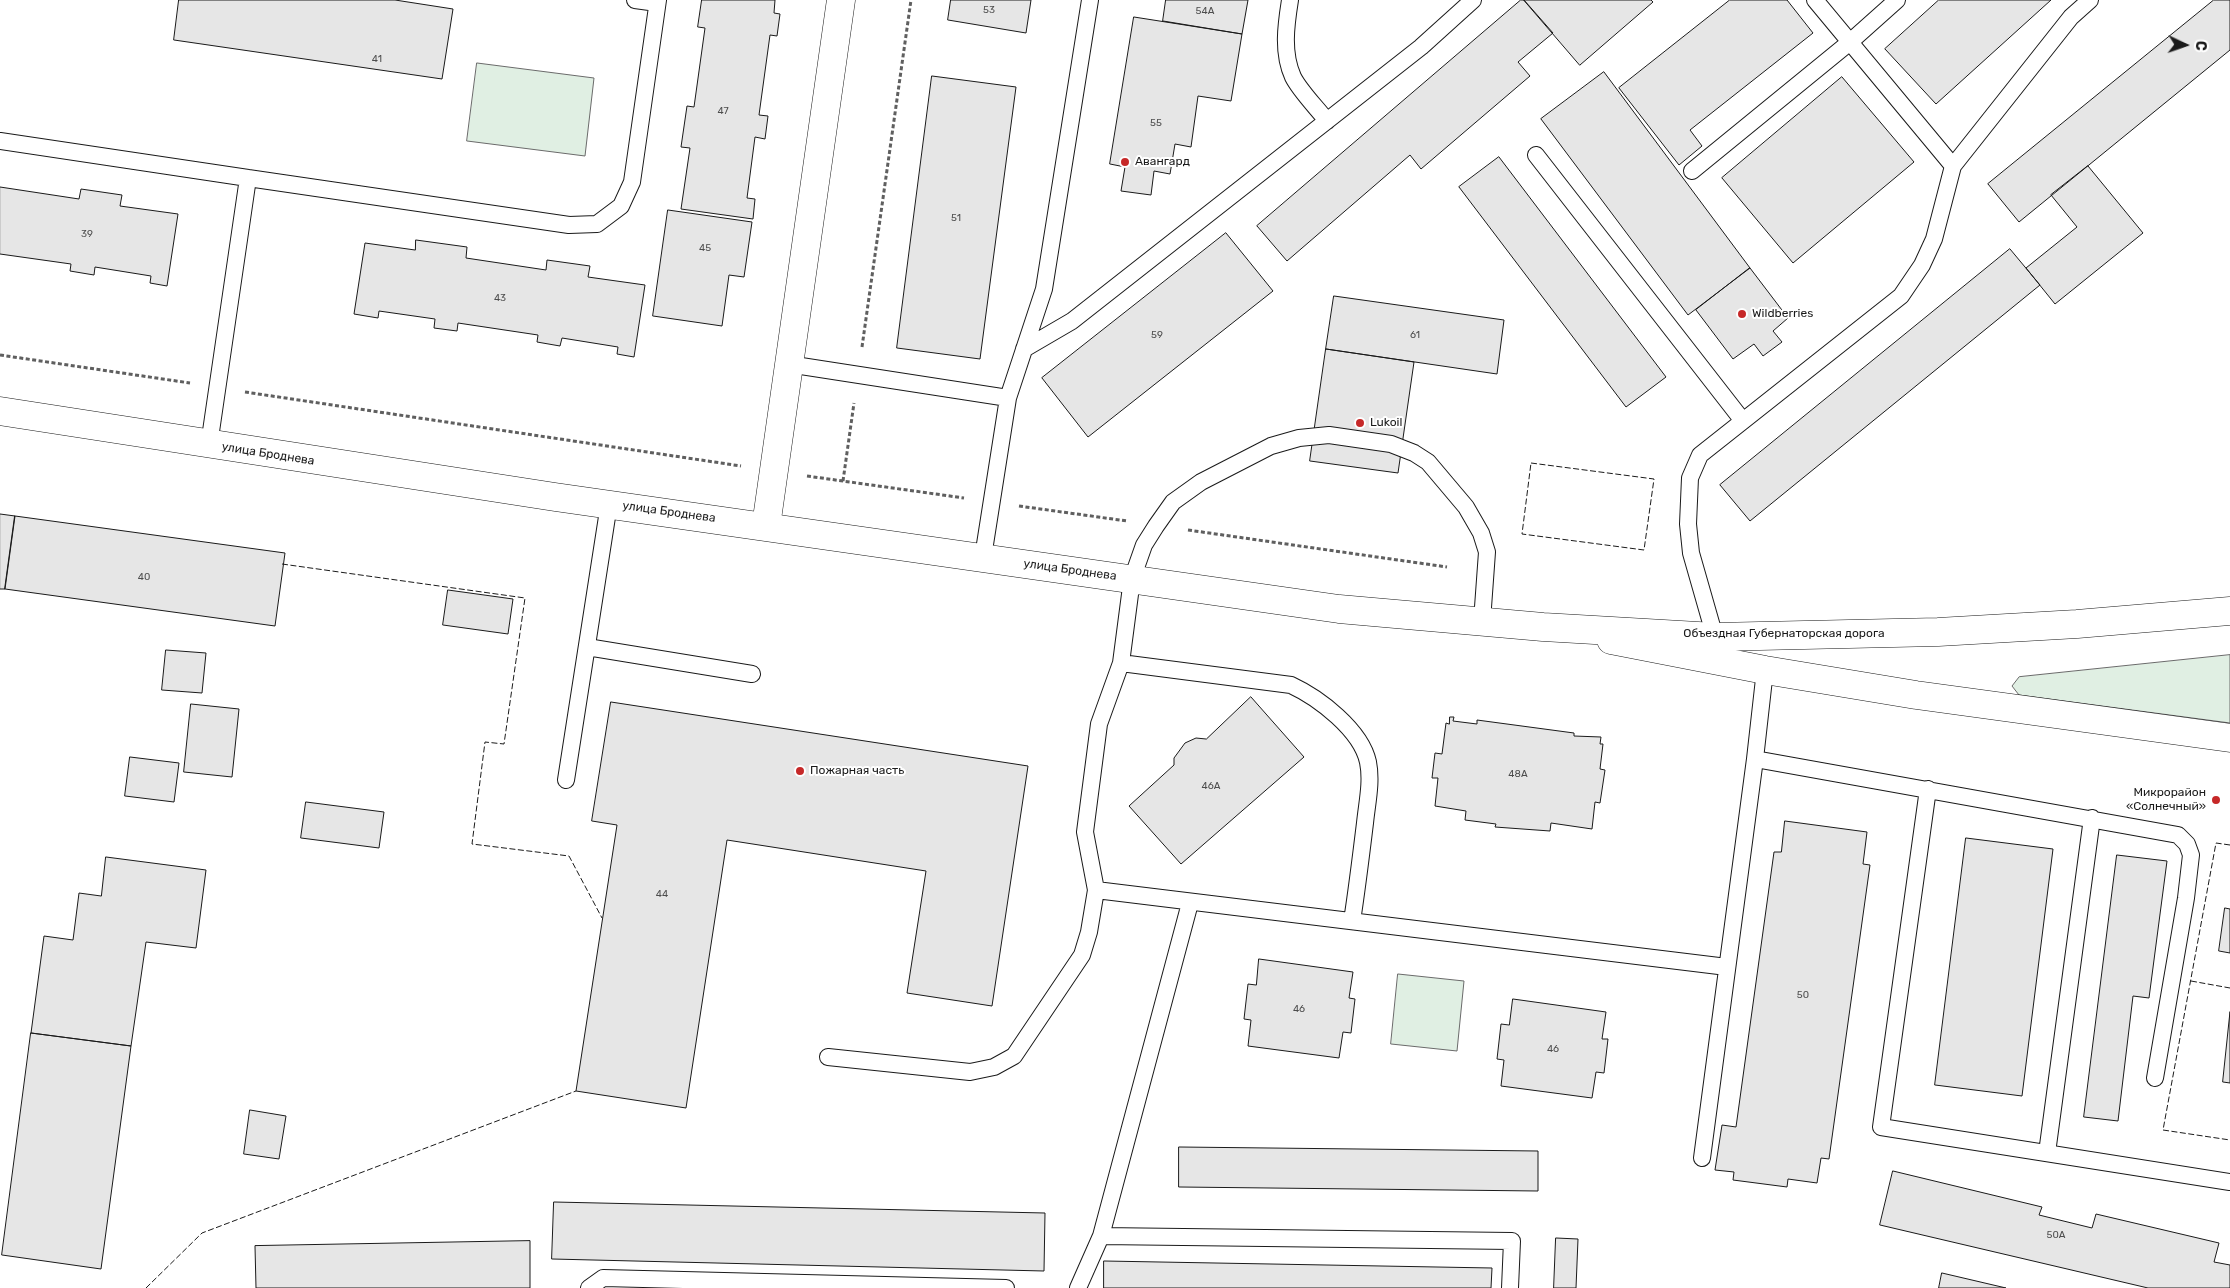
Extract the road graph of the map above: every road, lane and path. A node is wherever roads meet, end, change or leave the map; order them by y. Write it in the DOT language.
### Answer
graph roads {
  1 [pos="634,0"];
  2 [pos="841,0"];
  3 [pos="911,0"];
  4 [pos="1090,0"];
  5 [pos="1290,0"];
  6 [pos="1474,0"];
  7 [pos="1815,0"];
  8 [pos="1897,0"];
  9 [pos="2090,0"];
  10 [pos="657,2"];
  11 [pos="1850,42"];
  12 [pos="1327,121"];
  13 [pos="0,141"];
  14 [pos="1536,155"];
  15 [pos="1954,166"];
  16 [pos="1692,171"];
  17 [pos="248,178"];
  18 [pos="1024,349"];
  19 [pos="0,355"];
  20 [pos="788,364"];
  21 [pos="858,375"];
  22 [pos="217,388"];
  23 [pos="1008,398"];
  24 [pos="0,411"];
  25 [pos="1743,421"];
  26 [pos="209,445"];
  27 [pos="773,471"];
  28 [pos="843,481"];
  29 [pos="992,502"];
  30 [pos="609,504"];
  31 [pos="766,526"];
  32 [pos="1156,526"];
  33 [pos="983,557"];
  34 [pos="1447,567"];
  35 [pos="1132,579"];
  36 [pos="1338,609"];
  37 [pos="2230,611"];
  38 [pos="1482,621"];
  39 [pos="1543,627"];
  40 [pos="1715,637"];
  41 [pos="587,647"];
  42 [pos="1121,663"];
  43 [pos="1765,670"];
  44 [pos="752,674"];
  45 [pos="2230,738"];
  46 [pos="1755,759"];
  47 [pos="566,780"];
  48 [pos="1928,789"];
  49 [pos="2092,818"];
  50 [pos="1096,890"];
  51 [pos="1190,902"];
  52 [pos="1352,922"];
  53 [pos="1727,967"];
  54 [pos="828,1057"];
  55 [pos="2155,1078"];
  56 [pos="2048,1153"];
  57 [pos="1702,1158"];
  58 [pos="2230,1182"];
  59 [pos="1101,1236"];
  60 [pos="589,1288"];
  61 [pos="1006,1288"];
  62 [pos="1078,1288"];
  63 [pos="1510,1288"];
  1 -- 10 [label="lane"];
  2 -- 20 [label="main road"];
  3 -- 21 [label="path"];
  4 -- 18 [label="lane"];
  5 -- 12 [label="lane"];
  6 -- 12 [label="lane"];
  7 -- 11 [label="lane"];
  8 -- 11 [label="lane"];
  9 -- 15 [label="lane"];
  10 -- 17 [label="lane"];
  11 -- 15 [label="lane"];
  11 -- 16 [label="lane"];
  12 -- 18 [label="lane"];
  13 -- 17 [label="lane"];
  14 -- 25 [label="lane"];
  15 -- 25 [label="lane"];
  17 -- 22 [label="lane"];
  18 -- 23 [label="lane"];
  19 -- 22 [label="path"];
  20 -- 21 [label="lane"];
  20 -- 27 [label="main road"];
  21 -- 23 [label="lane"];
  21 -- 28 [label="path"];
  22 -- 26 [label="lane"];
  22 -- 27 [label="path"];
  23 -- 29 [label="lane"];
  24 -- 26 [label="main road, улица Броднева"];
  25 -- 40 [label="lane"];
  26 -- 30 [label="main road, улица Броднева"];
  27 -- 28 [label="path"];
  27 -- 31 [label="main road"];
  28 -- 29 [label="path"];
  29 -- 32 [label="path"];
  29 -- 33 [label="lane"];
  30 -- 31 [label="main road, улица Броднева"];
  30 -- 41 [label="lane"];
  31 -- 33 [label="main road, улица Броднева"];
  32 -- 34 [label="path"];
  32 -- 35 [label="lane"];
  32 -- 38 [label="lane"];
  33 -- 35 [label="main road, улица Броднева"];
  35 -- 36 [label="main road, улица Броднева"];
  35 -- 42 [label="lane"];
  36 -- 38 [label="main road, Объездная Губернаторская дорога"];
  37 -- 40 [label="main road, Объездная Губернаторская дорога"];
  38 -- 39 [label="main road, Объездная Губернаторская дорога"];
  39 -- 40 [label="main road, Объездная Губернаторская дорога"];
  39 -- 43 [label="main road"];
  41 -- 44 [label="lane"];
  41 -- 47 [label="lane"];
  42 -- 50 [label="lane"];
  42 -- 52 [label="lane"];
  43 -- 45 [label="main road"];
  43 -- 46 [label="lane"];
  46 -- 48 [label="lane"];
  46 -- 53 [label="lane"];
  48 -- 49 [label="lane"];
  48 -- 56 [label="lane"];
  49 -- 55 [label="lane"];
  49 -- 56 [label="lane"];
  50 -- 51 [label="lane"];
  50 -- 54 [label="lane"];
  51 -- 52 [label="lane"];
  51 -- 59 [label="lane"];
  52 -- 53 [label="lane"];
  53 -- 57 [label="lane"];
  56 -- 58 [label="lane"];
  59 -- 62 [label="lane"];
  59 -- 63 [label="lane"];
  60 -- 61 [label="lane"];
}
